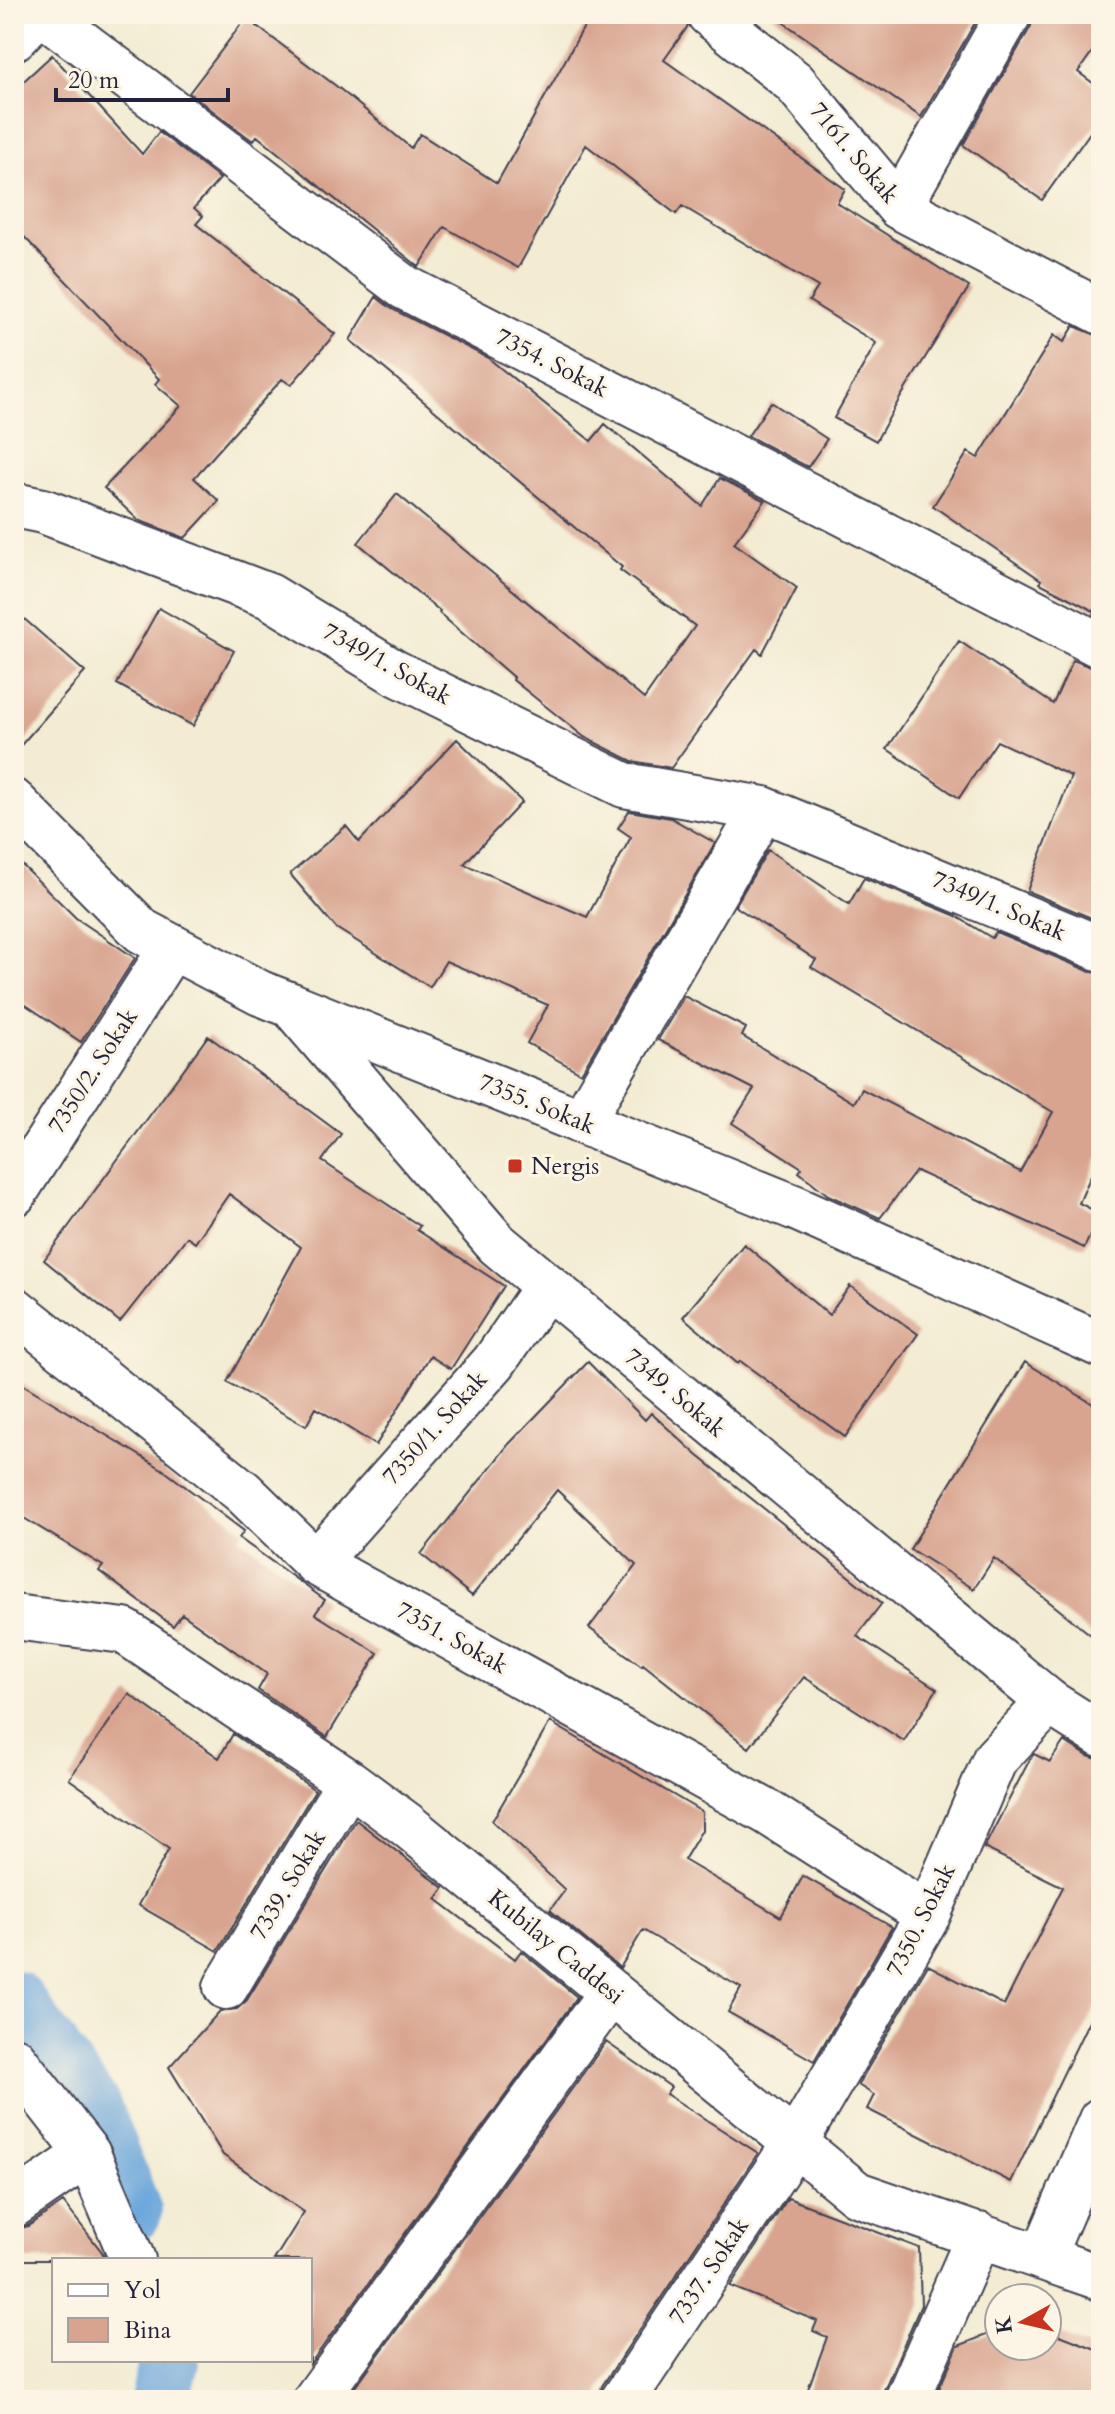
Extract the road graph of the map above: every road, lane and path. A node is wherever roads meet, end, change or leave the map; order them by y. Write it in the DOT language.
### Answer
graph roads {
  1 [pos="38,14"];
  2 [pos="44,14"];
  3 [pos="709,14"];
  4 [pos="1009,14"];
  5 [pos="14,38"];
  6 [pos="899,207"];
  7 [pos="1101,312"];
  8 [pos="14,505"];
  9 [pos="1101,646"];
  10 [pos="14,802"];
  11 [pos="763,809"];
  12 [pos="172,947"];
  13 [pos="1101,949"];
  14 [pos="291,1005"];
  15 [pos="582,1121"];
  16 [pos="14,1194"];
  17 [pos="546,1287"];
  18 [pos="14,1309"];
  19 [pos="1101,1345"];
  20 [pos="316,1563"];
  21 [pos="14,1617"];
  22 [pos="1049,1702"];
  23 [pos="1101,1735"];
  24 [pos="349,1782"];
  25 [pos="928,1915"];
  26 [pos="226,1987"];
  27 [pos="611,1992"];
  28 [pos="14,2059"];
  29 [pos="1101,2120"];
  30 [pos="795,2143"];
  31 [pos="88,2154"];
  32 [pos="14,2205"];
  33 [pos="979,2235"];
  34 [pos="132,2258"];
  35 [pos="1042,2258"];
  36 [pos="1101,2278"];
  37 [pos="315,2400"];
  38 [pos="623,2400"];
  39 [pos="907,2400"];
  1 -- 5 [label="street"];
  2 -- 9 [label="street, 7354. Sokak"];
  3 -- 6 [label="street, 7161. Sokak"];
  4 -- 6 [label="street"];
  6 -- 7 [label="street, 7161. Sokak"];
  8 -- 11 [label="street, 7349/1. Sokak"];
  10 -- 12 [label="street, 7355. Sokak"];
  11 -- 13 [label="street, 7349/1. Sokak"];
  11 -- 15 [label="street"];
  12 -- 14 [label="street, 7355. Sokak"];
  12 -- 16 [label="street, 7350/2. Sokak"];
  14 -- 15 [label="street, 7355. Sokak"];
  14 -- 17 [label="street, 7349. Sokak"];
  15 -- 19 [label="street, 7355. Sokak"];
  17 -- 20 [label="street, 7350/1. Sokak"];
  17 -- 22 [label="street, 7349. Sokak"];
  18 -- 20 [label="street, 7351. Sokak"];
  20 -- 25 [label="street, 7351. Sokak"];
  21 -- 24 [label="street, Kubilay Caddesi"];
  22 -- 23 [label="street, 7349. Sokak"];
  22 -- 25 [label="street, 7350. Sokak"];
  24 -- 26 [label="street, 7339. Sokak"];
  24 -- 27 [label="street, Kubilay Caddesi"];
  25 -- 30 [label="street, 7350. Sokak"];
  27 -- 30 [label="street, Kubilay Caddesi"];
  27 -- 37 [label="street"];
  28 -- 31 [label="street"];
  29 -- 35 [label="street"];
  30 -- 33 [label="street, Kubilay Caddesi"];
  30 -- 38 [label="street, 7337. Sokak"];
  31 -- 32 [label="street"];
  31 -- 34 [label="street"];
  33 -- 35 [label="street, Kubilay Caddesi"];
  33 -- 39 [label="street"];
  35 -- 36 [label="street, Kubilay Caddesi"];
}
